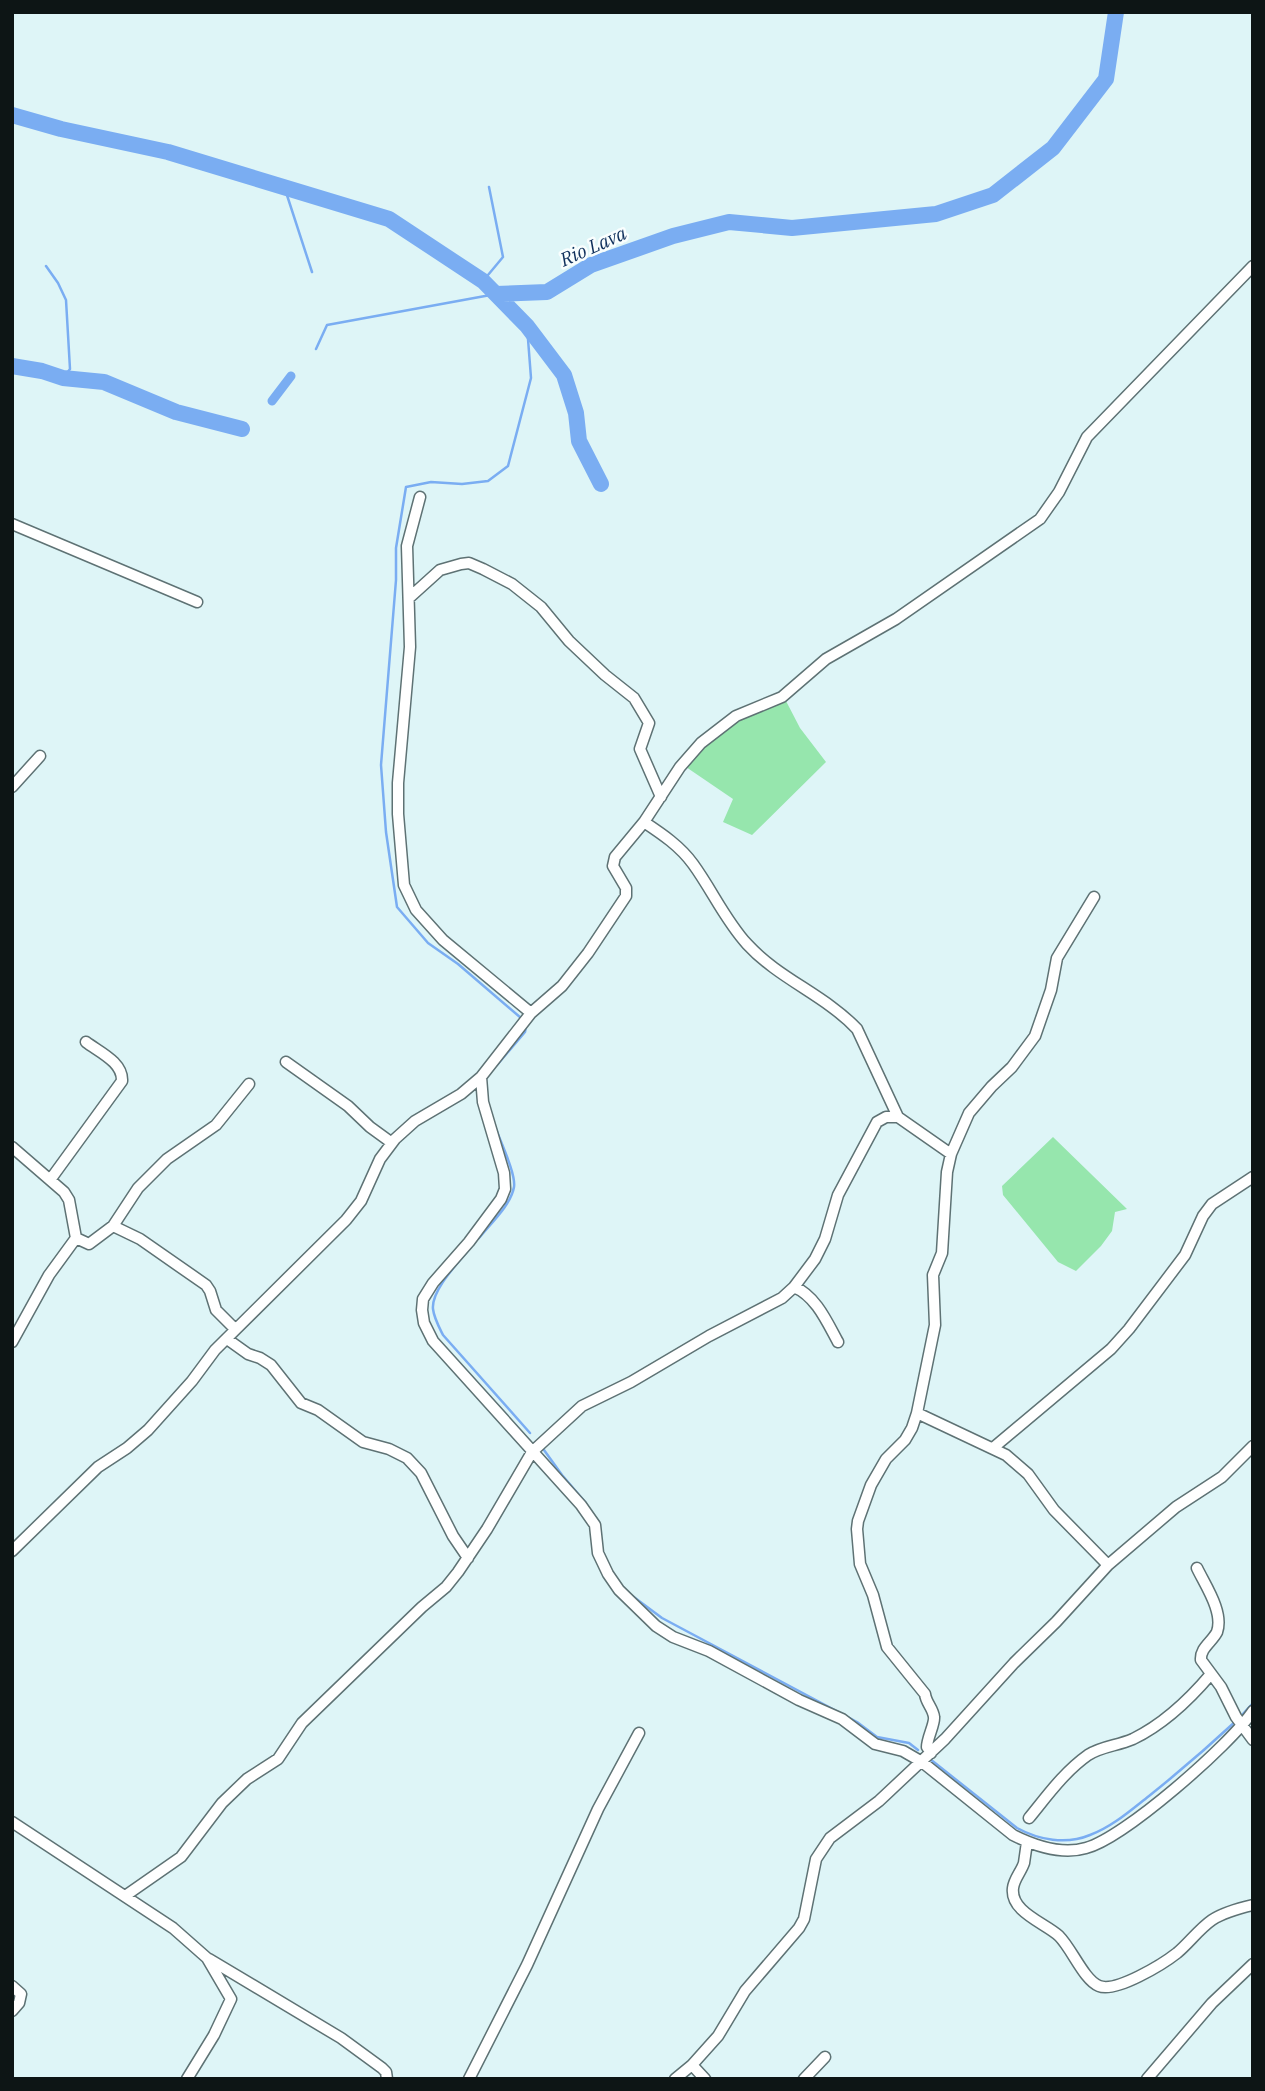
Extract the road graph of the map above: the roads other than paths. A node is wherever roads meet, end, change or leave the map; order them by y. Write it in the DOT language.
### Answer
graph roads {
  1 [pos="1253,266"];
  2 [pos="420,497"];
  3 [pos="12,524"];
  4 [pos="409,598"];
  5 [pos="197,602"];
  6 [pos="40,756"];
  7 [pos="12,787"];
  8 [pos="661,797"];
  9 [pos="644,822"];
  10 [pos="1094,897"];
  11 [pos="531,1013"];
  12 [pos="86,1042"];
  13 [pos="286,1062"];
  14 [pos="481,1077"];
  15 [pos="249,1084"];
  16 [pos="898,1117"];
  17 [pos="392,1143"];
  18 [pos="12,1147"];
  19 [pos="951,1154"];
  20 [pos="1253,1177"];
  21 [pos="50,1180"];
  22 [pos="113,1226"];
  23 [pos="76,1238"];
  24 [pos="794,1287"];
  25 [pos="235,1329"];
  26 [pos="227,1339"];
  27 [pos="12,1342"];
  28 [pos="838,1342"];
  29 [pos="917,1413"];
  30 [pos="1253,1446"];
  31 [pos="993,1448"];
  32 [pos="533,1452"];
  33 [pos="12,1551"];
  34 [pos="468,1558"];
  35 [pos="1108,1565"];
  36 [pos="1197,1568"];
  37 [pos="1212,1674"];
  38 [pos="1253,1711"];
  39 [pos="1240,1721"];
  40 [pos="639,1733"];
  41 [pos="1253,1740"];
  42 [pos="931,1753"];
  43 [pos="922,1762"];
  44 [pos="1029,1818"];
  45 [pos="12,1822"];
  46 [pos="1027,1842"];
  47 [pos="125,1896"];
  48 [pos="1253,1905"];
  49 [pos="207,1958"];
  50 [pos="1253,1964"];
  51 [pos="249,1982"];
  52 [pos="12,1986"];
  53 [pos="231,1999"];
  54 [pos="12,2011"];
  55 [pos="825,2057"];
  56 [pos="692,2065"];
  57 [pos="187,2079"];
  58 [pos="387,2079"];
  59 [pos="469,2079"];
  60 [pos="675,2079"];
  61 [pos="705,2079"];
  62 [pos="804,2079"];
  63 [pos="1147,2079"];
  1 -- 8 [label="street"];
  2 -- 4 [label="street"];
  3 -- 5 [label="street"];
  4 -- 8 [label="street"];
  4 -- 11 [label="street"];
  6 -- 7 [label="street"];
  8 -- 9 [label="street"];
  9 -- 11 [label="street"];
  9 -- 16 [label="street"];
  10 -- 19 [label="street"];
  11 -- 14 [label="street"];
  12 -- 21 [label="street"];
  13 -- 17 [label="street"];
  14 -- 17 [label="street"];
  14 -- 32 [label="street"];
  15 -- 22 [label="street"];
  16 -- 19 [label="street"];
  16 -- 24 [label="street"];
  17 -- 25 [label="street"];
  18 -- 21 [label="street"];
  19 -- 29 [label="street"];
  20 -- 31 [label="street"];
  21 -- 23 [label="street"];
  22 -- 23 [label="street"];
  22 -- 25 [label="street"];
  23 -- 27 [label="street"];
  24 -- 28 [label="street"];
  24 -- 32 [label="street"];
  25 -- 26 [label="street"];
  26 -- 33 [label="street"];
  26 -- 34 [label="street"];
  29 -- 31 [label="street"];
  29 -- 42 [label="street"];
  30 -- 35 [label="street"];
  31 -- 35 [label="street"];
  32 -- 34 [label="street"];
  32 -- 43 [label="street"];
  34 -- 47 [label="street"];
  35 -- 42 [label="street"];
  36 -- 37 [label="street"];
  37 -- 39 [label="street"];
  37 -- 44 [label="street"];
  38 -- 39 [label="street"];
  39 -- 41 [label="street"];
  39 -- 46 [label="street"];
  40 -- 59 [label="street"];
  42 -- 43 [label="street"];
  43 -- 46 [label="street"];
  43 -- 56 [label="street"];
  45 -- 47 [label="street"];
  46 -- 48 [label="street"];
  47 -- 49 [label="street"];
  49 -- 51 [label="street"];
  49 -- 53 [label="street"];
  50 -- 63 [label="street"];
  51 -- 53 [label="street"];
  51 -- 58 [label="street"];
  52 -- 54 [label="street"];
  53 -- 57 [label="street"];
  55 -- 62 [label="street"];
  56 -- 60 [label="street"];
  56 -- 61 [label="street"];
}
